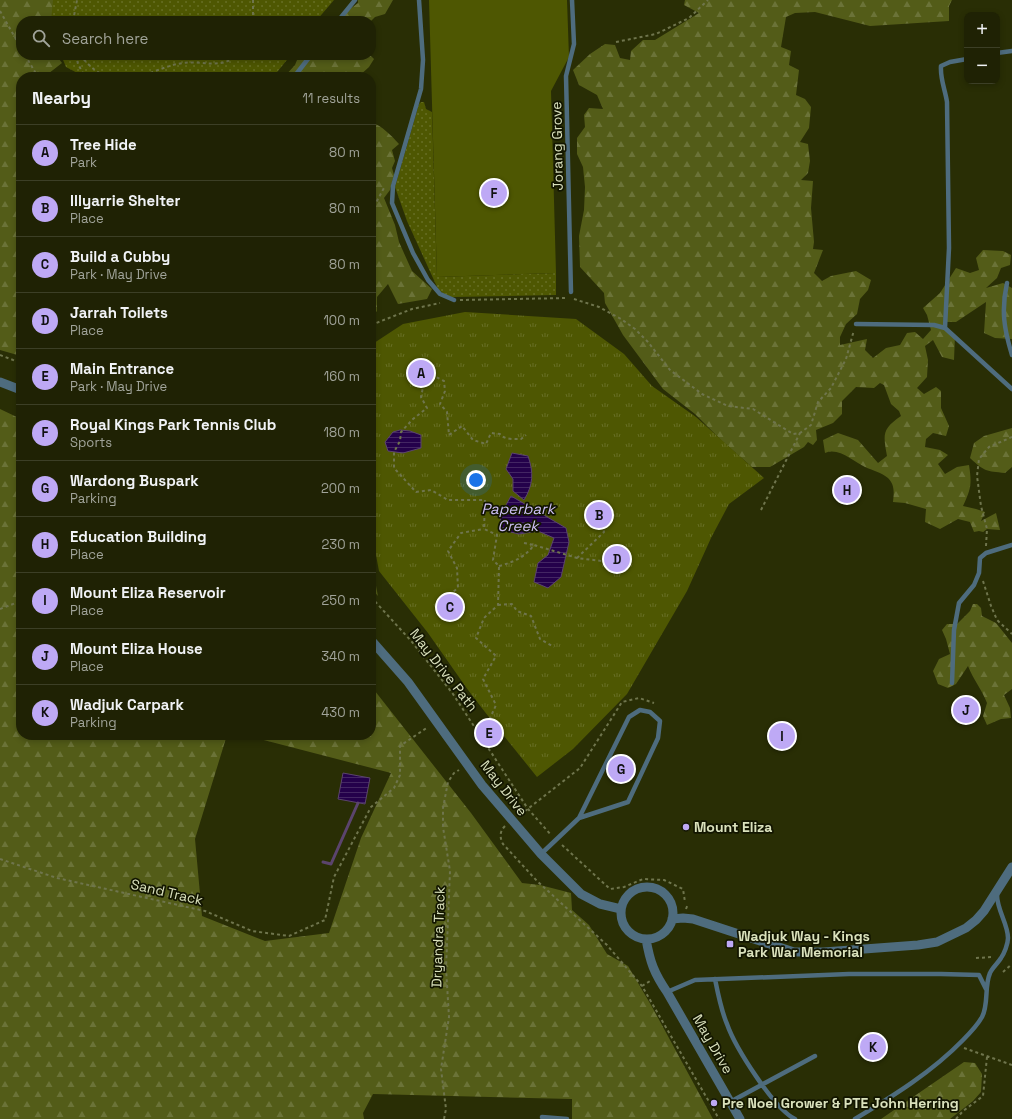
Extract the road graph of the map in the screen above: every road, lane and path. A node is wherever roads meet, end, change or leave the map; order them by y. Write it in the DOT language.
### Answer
graph roads {
  1 [pos="77,0"];
  2 [pos="253,0"];
  3 [pos="355,0"];
  4 [pos="419,0"];
  5 [pos="572,0"];
  6 [pos="708,0"];
  7 [pos="0,11"];
  8 [pos="74,16"];
  9 [pos="253,16"];
  10 [pos="342,16"];
  11 [pos="16,39"];
  12 [pos="616,42"];
  13 [pos="1012,51"];
  14 [pos="1000,53"];
  15 [pos="28,60"];
  16 [pos="77,60"];
  17 [pos="84,60"];
  18 [pos="230,60"];
  19 [pos="307,60"];
  20 [pos="964,60"];
  21 [pos="35,72"];
  22 [pos="82,72"];
  23 [pos="96,72"];
  24 [pos="154,72"];
  25 [pos="298,72"];
  26 [pos="1007,283"];
  27 [pos="571,292"];
  28 [pos="454,300"];
  29 [pos="376,323"];
  30 [pos="856,324"];
  31 [pos="945,328"];
  32 [pos="0,355"];
  33 [pos="1012,355"];
  34 [pos="16,361"];
  35 [pos="422,367"];
  36 [pos="426,372"];
  37 [pos="0,382"];
  38 [pos="16,388"];
  39 [pos="1012,389"];
  40 [pos="800,434"];
  41 [pos="526,435"];
  42 [pos="1012,437"];
  43 [pos="762,510"];
  44 [pos="603,528"];
  45 [pos="484,529"];
  46 [pos="497,540"];
  47 [pos="501,540"];
  48 [pos="524,543"];
  49 [pos="534,544"];
  50 [pos="1012,545"];
  51 [pos="986,553"];
  52 [pos="577,558"];
  53 [pos="610,562"];
  54 [pos="499,566"];
  55 [pos="979,566"];
  56 [pos="449,595"];
  57 [pos="16,603"];
  58 [pos="376,603"];
  59 [pos="498,605"];
  60 [pos="0,609"];
  61 [pos="1012,634"];
  62 [pos="376,646"];
  63 [pos="554,646"];
  64 [pos="952,683"];
  65 [pos="654,703"];
  66 [pos="436,722"];
  67 [pos="482,736"];
  68 [pos="468,766"];
  69 [pos="528,809"];
  70 [pos="579,818"];
  71 [pos="512,821"];
  72 [pos="556,840"];
  73 [pos="541,854"];
  74 [pos="0,859"];
  75 [pos="1012,867"];
  76 [pos="997,890"];
  77 [pos="686,902"];
  78 [pos="621,909"];
  79 [pos="672,919"];
  80 [pos="646,939"];
  81 [pos="1012,964"];
  82 [pos="1003,972"];
  83 [pos="715,979"];
  84 [pos="986,990"];
  85 [pos="667,992"];
  86 [pos="957,1046"];
  87 [pos="815,1056"];
  88 [pos="987,1057"];
  89 [pos="1012,1065"];
  90 [pos="762,1084"];
  91 [pos="730,1102"];
  92 [pos="542,1117"];
  93 [pos="444,1119"];
  94 [pos="567,1119"];
  95 [pos="719,1119"];
  96 [pos="740,1119"];
  97 [pos="795,1119"];
  98 [pos="855,1119"];
  99 [pos="956,1119"];
  1 -- 8 [label="path"];
  2 -- 9 [label="path"];
  3 -- 10 [label="lane"];
  4 -- 28 [label="lane"];
  5 -- 27 [label="lane, Jorang Grove"];
  6 -- 12 [label="path"];
  7 -- 11 [label="path"];
  13 -- 14 [label="lane"];
  15 -- 21 [label="path"];
  16 -- 22 [label="path"];
  17 -- 23 [label="path"];
  18 -- 24 [label="path"];
  19 -- 25 [label="lane"];
  20 -- 31 [label="lane"];
  26 -- 33 [label="lane"];
  28 -- 29 [label="path"];
  28 -- 40 [label="path"];
  30 -- 31 [label="lane"];
  30 -- 40 [label="path"];
  31 -- 39 [label="lane"];
  32 -- 34 [label="path"];
  35 -- 36 [label="path"];
  36 -- 41 [label="path"];
  36 -- 45 [label="path"];
  37 -- 38 [label="street"];
  40 -- 43 [label="path"];
  42 -- 51 [label="path"];
  44 -- 52 [label="path"];
  45 -- 46 [label="path"];
  45 -- 56 [label="path"];
  46 -- 47 [label="path"];
  46 -- 54 [label="path"];
  48 -- 49 [label="path"];
  49 -- 52 [label="path"];
  49 -- 54 [label="path"];
  50 -- 51 [label="lane"];
  51 -- 55 [label="lane"];
  52 -- 53 [label="path"];
  54 -- 59 [label="path"];
  55 -- 61 [label="path"];
  55 -- 64 [label="lane"];
  57 -- 60 [label="path"];
  58 -- 67 [label="path, May Drive Path"];
  59 -- 63 [label="path"];
  59 -- 67 [label="path"];
  62 -- 66 [label="street, May Drive"];
  65 -- 69 [label="path"];
  66 -- 68 [label="street, May Drive"];
  66 -- 74 [label="path, Sand Track"];
  67 -- 69 [label="path, May Drive Path"];
  68 -- 71 [label="street, May Drive"];
  68 -- 93 [label="path, Dryandra Track"];
  69 -- 71 [label="path"];
  69 -- 72 [label="path, May Drive Path"];
  70 -- 70 [label="lane"];
  70 -- 72 [label="lane"];
  71 -- 73 [label="street, May Drive"];
  71 -- 95 [label="path"];
  72 -- 73 [label="lane"];
  72 -- 77 [label="path, May Drive Path"];
  73 -- 78 [label="street, May Drive"];
  75 -- 76 [label="street"];
  76 -- 79 [label="street"];
  76 -- 84 [label="lane"];
  78 -- 79 [label="street"];
  78 -- 80 [label="street"];
  79 -- 80 [label="street"];
  80 -- 85 [label="street, May Drive"];
  81 -- 82 [label="path"];
  83 -- 84 [label="lane"];
  83 -- 85 [label="lane"];
  83 -- 90 [label="lane"];
  84 -- 86 [label="lane"];
  85 -- 91 [label="street, May Drive"];
  86 -- 88 [label="path"];
  86 -- 98 [label="lane"];
  87 -- 90 [label="lane"];
  88 -- 89 [label="path"];
  88 -- 99 [label="path"];
  90 -- 91 [label="lane"];
  90 -- 97 [label="lane"];
  91 -- 96 [label="street, May Drive"];
  92 -- 94 [label="lane"];
}
